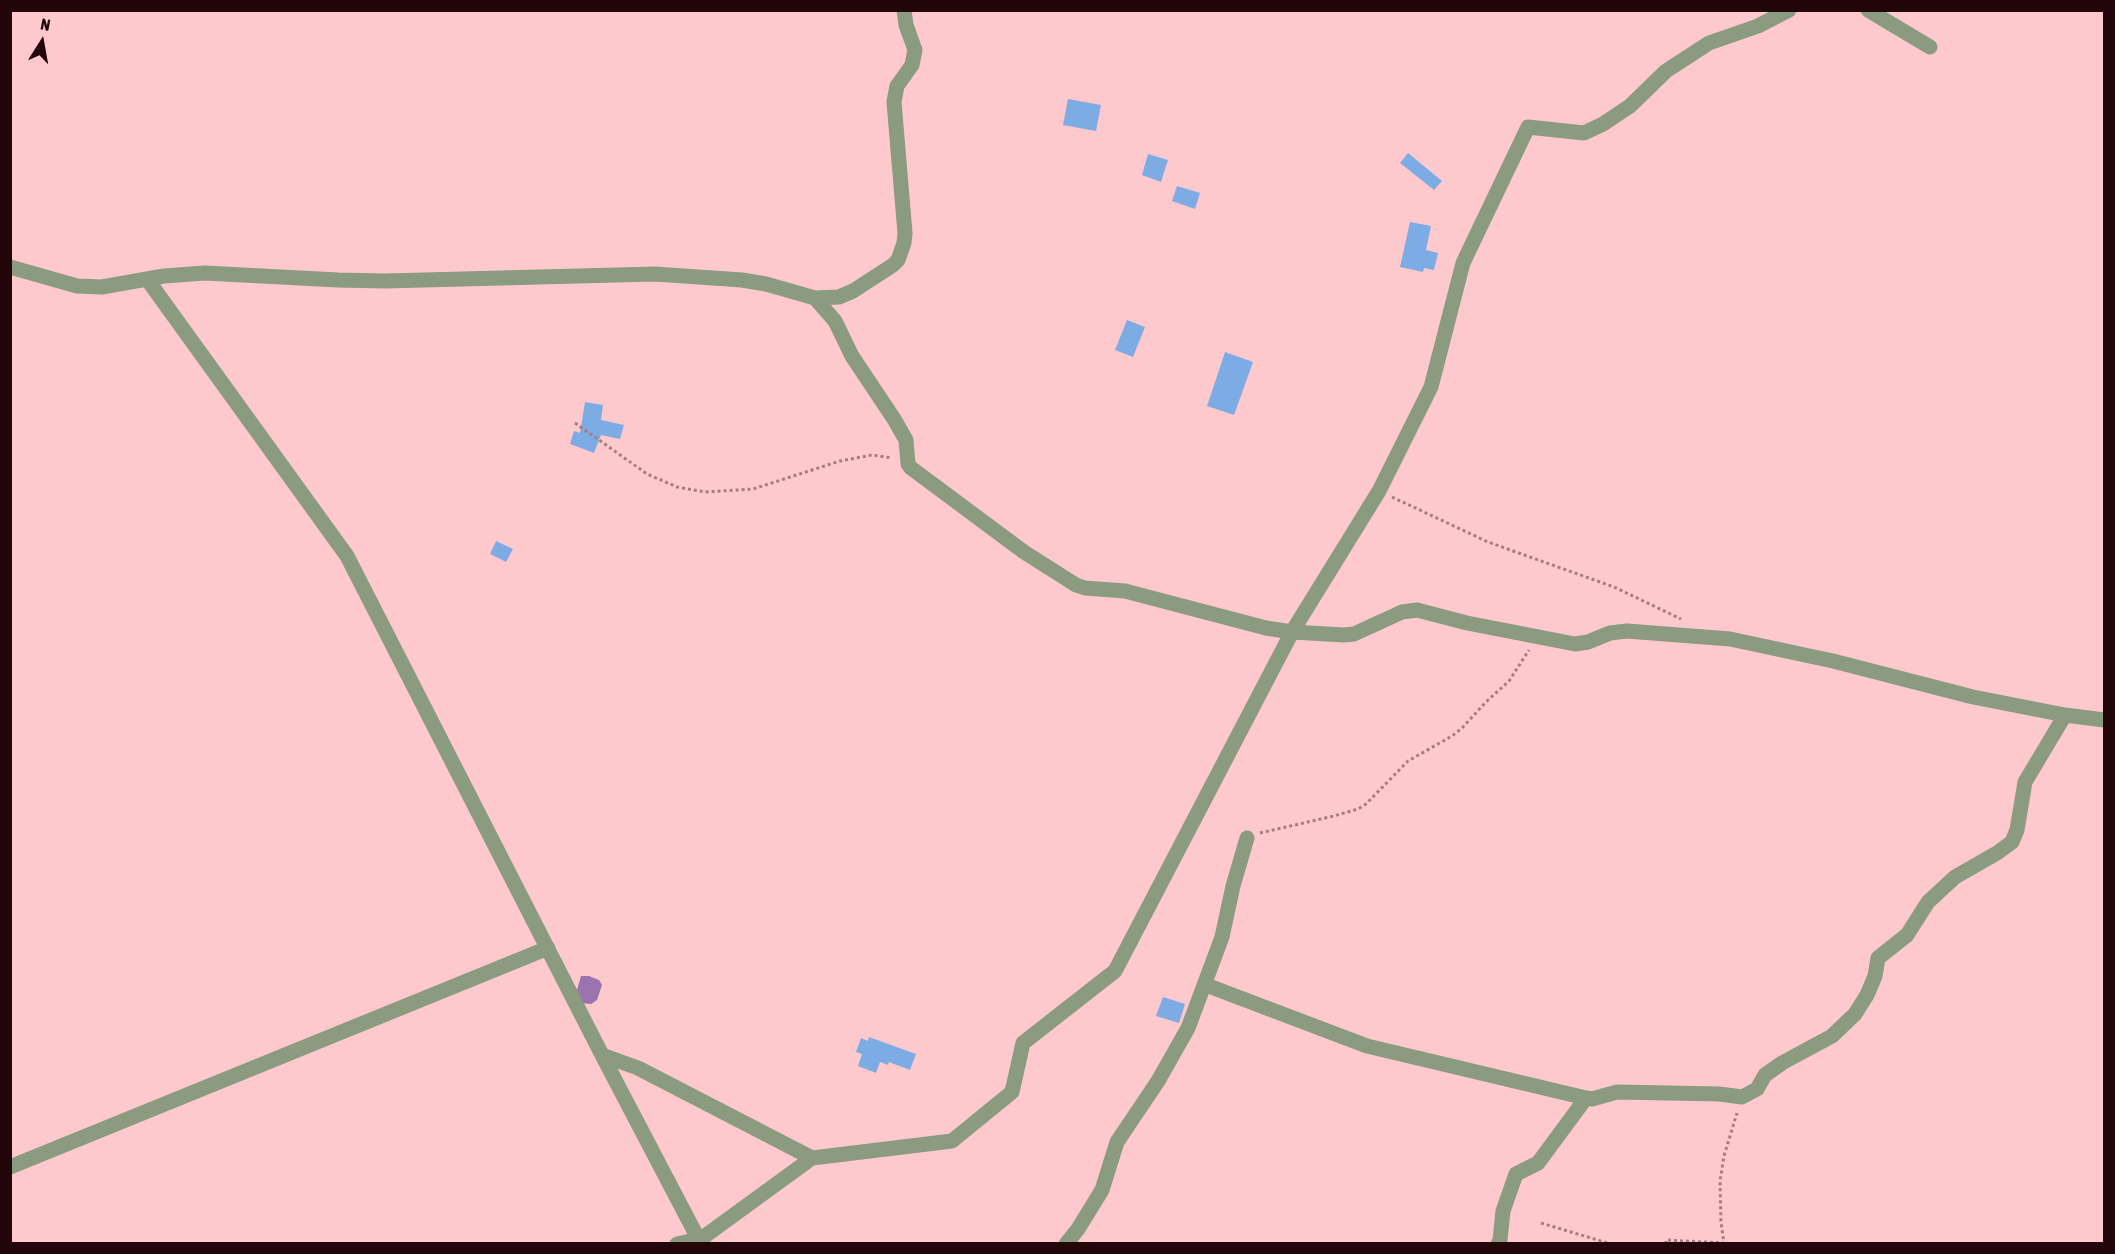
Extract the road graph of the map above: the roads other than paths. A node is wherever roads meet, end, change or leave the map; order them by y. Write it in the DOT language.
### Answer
graph roads {
  1 [pos="904,10"];
  2 [pos="1789,10"];
  3 [pos="1868,10"];
  4 [pos="1929,47"];
  5 [pos="10,267"];
  6 [pos="147,279"];
  7 [pos="815,298"];
  8 [pos="1292,632"];
  9 [pos="2066,715"];
  10 [pos="2104,720"];
  11 [pos="1247,838"];
  12 [pos="548,948"];
  13 [pos="1206,985"];
  14 [pos="602,1055"];
  15 [pos="1586,1098"];
  16 [pos="812,1158"];
  17 [pos="10,1167"];
  18 [pos="698,1242"];
  19 [pos="677,1244"];
  20 [pos="1066,1244"];
  21 [pos="1498,1244"];
  1 -- 7 [label="street"];
  2 -- 8 [label="street"];
  3 -- 4 [label="street"];
  5 -- 6 [label="street"];
  6 -- 7 [label="street"];
  6 -- 12 [label="street"];
  7 -- 8 [label="street"];
  8 -- 9 [label="street"];
  8 -- 16 [label="street"];
  9 -- 10 [label="street"];
  9 -- 15 [label="street"];
  11 -- 13 [label="street"];
  12 -- 14 [label="street"];
  12 -- 17 [label="street"];
  13 -- 15 [label="street"];
  13 -- 20 [label="street"];
  14 -- 16 [label="street"];
  14 -- 18 [label="street"];
  15 -- 21 [label="street"];
  16 -- 18 [label="street"];
  18 -- 19 [label="street"];
}
